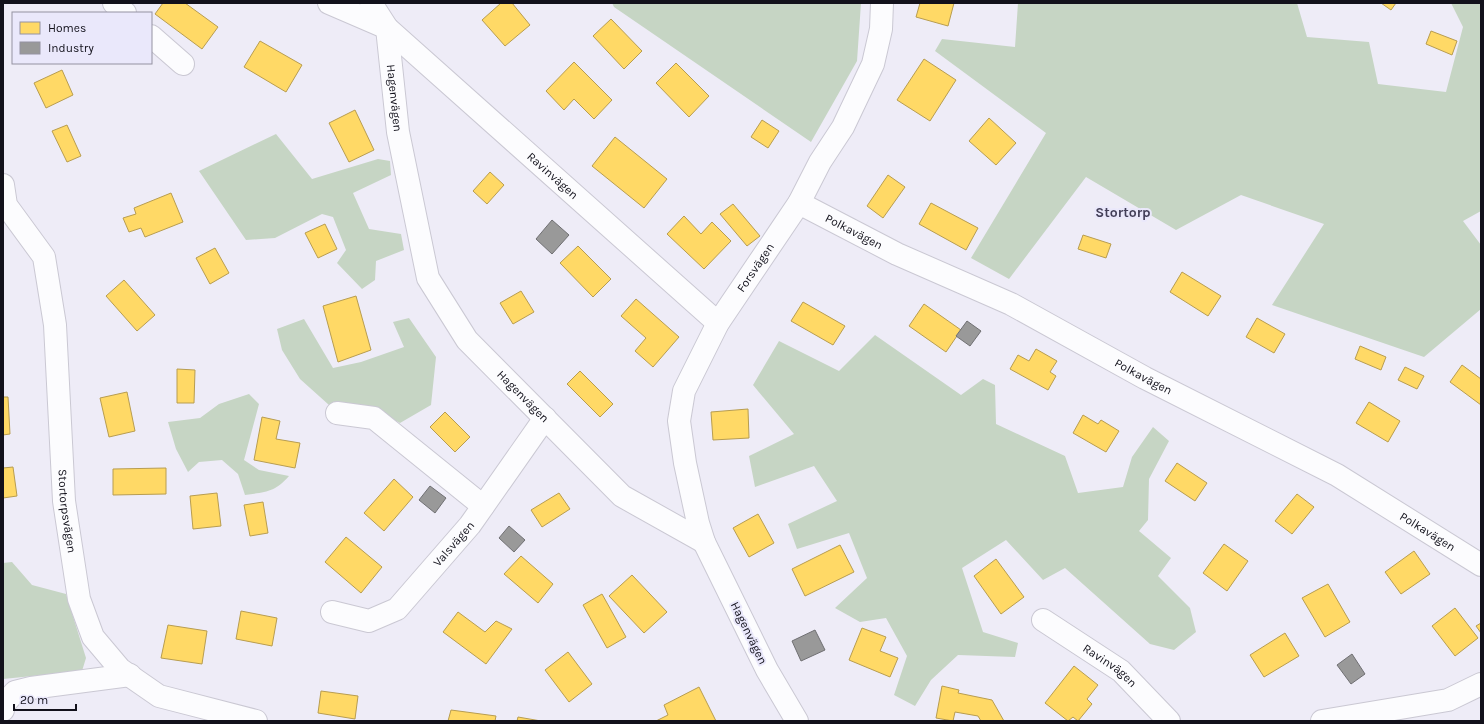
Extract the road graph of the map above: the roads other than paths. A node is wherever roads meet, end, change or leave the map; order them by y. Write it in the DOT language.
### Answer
graph roads {
  1 [pos="114,3"];
  2 [pos="329,3"];
  3 [pos="371,3"];
  4 [pos="882,3"];
  5 [pos="124,12"];
  6 [pos="387,28"];
  7 [pos="152,37"];
  8 [pos="183,64"];
  9 [pos="4,198"];
  10 [pos="799,203"];
  11 [pos="718,323"];
  12 [pos="338,413"];
  13 [pos="545,418"];
  14 [pos="484,506"];
  15 [pos="704,542"];
  16 [pos="1481,565"];
  17 [pos="332,612"];
  18 [pos="1043,620"];
  19 [pos="130,675"];
  20 [pos="1481,684"];
  21 [pos="3,710"];
  22 [pos="256,721"];
  23 [pos="797,721"];
  24 [pos="1168,721"];
  25 [pos="1322,721"];
  1 -- 5 [label="street"];
  2 -- 6 [label="street"];
  3 -- 6 [label="street, Hagenvägen"];
  4 -- 10 [label="street, Forsvägen"];
  6 -- 11 [label="street, Ravinvägen"];
  6 -- 13 [label="street, Hagenvägen"];
  7 -- 8 [label="street"];
  9 -- 19 [label="street, Stortorpsvägen"];
  10 -- 11 [label="street, Forsvägen"];
  10 -- 16 [label="street, Polkavägen"];
  11 -- 15 [label="street, Forsvägen"];
  12 -- 14 [label="street"];
  13 -- 14 [label="street, Valsvägen"];
  13 -- 15 [label="street, Hagenvägen"];
  14 -- 17 [label="street, Valsvägen"];
  15 -- 23 [label="street, Hagenvägen"];
  18 -- 24 [label="street, Ravinvägen"];
  19 -- 21 [label="street"];
  19 -- 22 [label="street, Stortorpsvägen"];
  20 -- 25 [label="street"];
}
